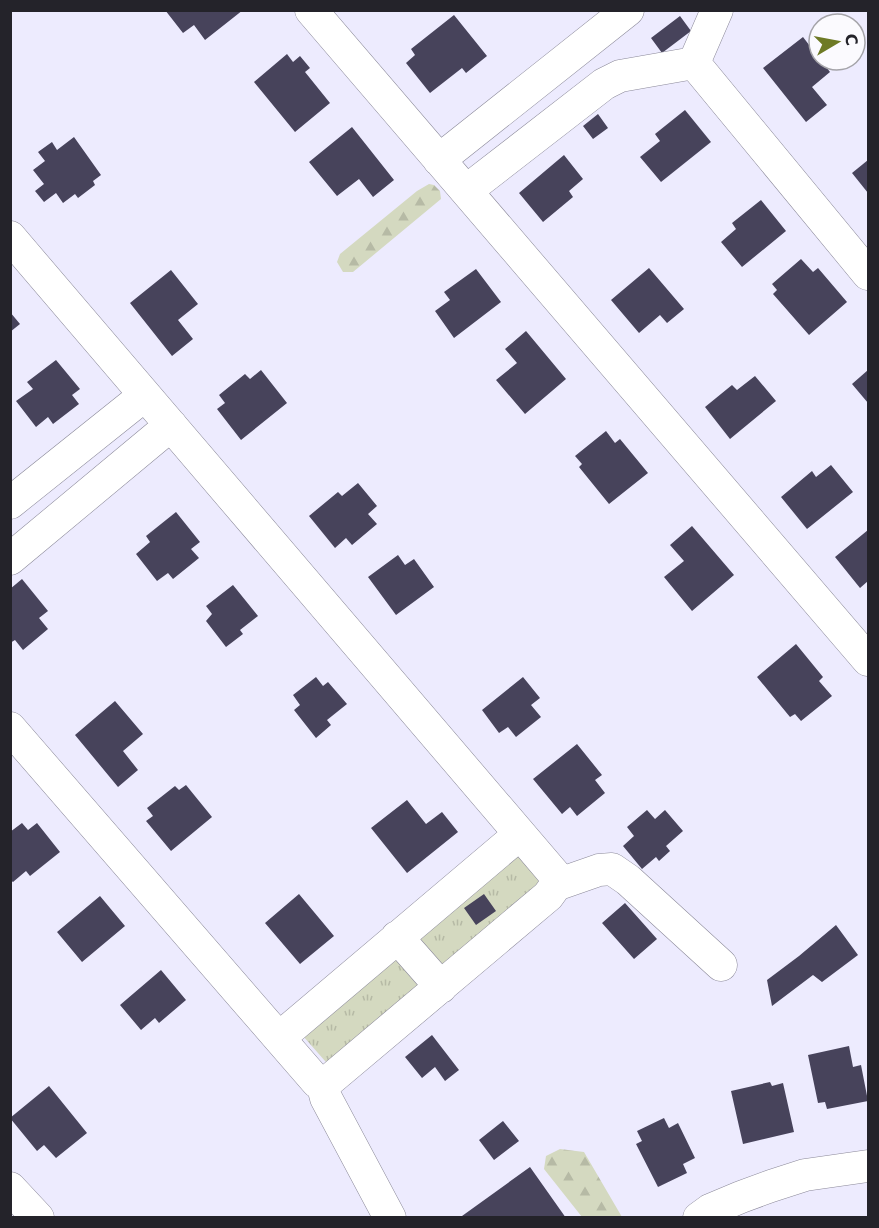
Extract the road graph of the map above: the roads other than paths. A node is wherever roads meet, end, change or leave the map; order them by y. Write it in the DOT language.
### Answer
graph roads {
  1 [pos="311,10"];
  2 [pos="628,10"];
  3 [pos="717,10"];
  4 [pos="694,63"];
  5 [pos="439,160"];
  6 [pos="466,191"];
  7 [pos="10,237"];
  8 [pos="868,274"];
  9 [pos="145,395"];
  10 [pos="171,425"];
  11 [pos="10,503"];
  12 [pos="10,559"];
  13 [pos="868,660"];
  14 [pos="10,728"];
  15 [pos="520,834"];
  16 [pos="556,885"];
  17 [pos="397,937"];
  18 [pos="721,965"];
  19 [pos="441,987"];
  20 [pos="279,1038"];
  21 [pos="322,1083"];
  22 [pos="868,1166"];
  23 [pos="390,1218"];
  24 [pos="699,1218"];
  1 -- 5 [label="street"];
  2 -- 5 [label="street"];
  3 -- 4 [label="street"];
  4 -- 6 [label="street"];
  4 -- 8 [label="street"];
  5 -- 6 [label="street"];
  6 -- 13 [label="street"];
  7 -- 9 [label="street"];
  9 -- 10 [label="street"];
  9 -- 11 [label="street"];
  10 -- 12 [label="street"];
  10 -- 15 [label="street"];
  14 -- 20 [label="street"];
  15 -- 16 [label="street"];
  15 -- 17 [label="street"];
  16 -- 18 [label="street"];
  16 -- 19 [label="street"];
  17 -- 19 [label="street"];
  17 -- 20 [label="street"];
  19 -- 21 [label="street"];
  20 -- 21 [label="street"];
  21 -- 23 [label="street"];
  22 -- 24 [label="street"];
}
